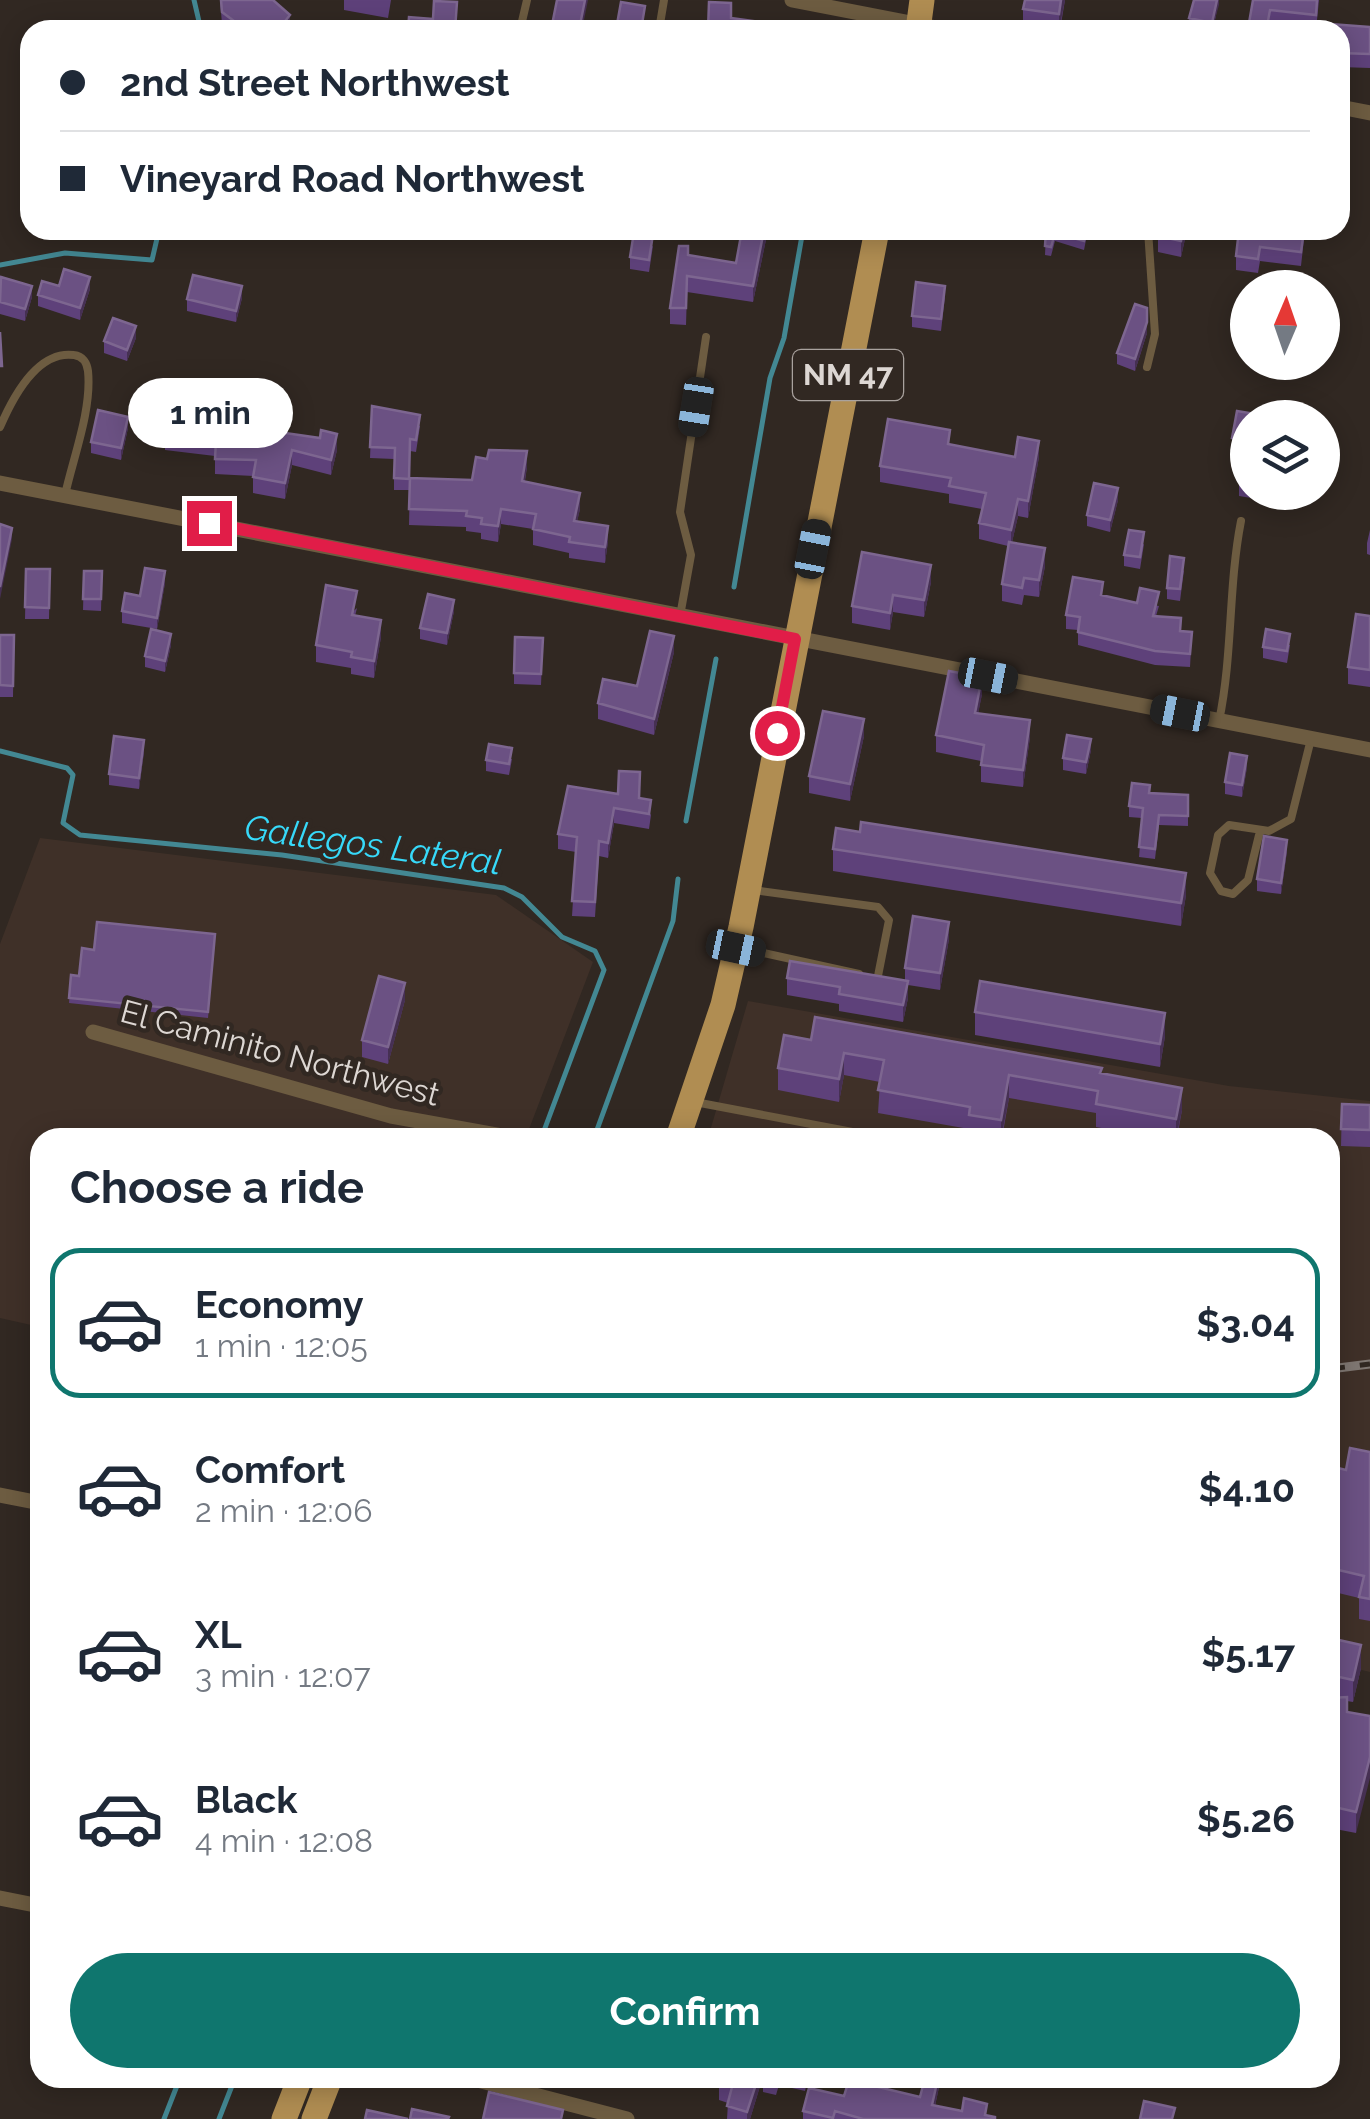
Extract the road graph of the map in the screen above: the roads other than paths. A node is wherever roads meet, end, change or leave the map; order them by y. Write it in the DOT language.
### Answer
graph roads {
  1 [pos="792,0"];
  2 [pos="920,18"];
  3 [pos="875,240"];
  4 [pos="1149,240"];
  5 [pos="706,337"];
  6 [pos="1146,367"];
  7 [pos="0,427"];
  8 [pos="0,483"];
  9 [pos="65,495"];
  10 [pos="1242,521"];
  11 [pos="680,616"];
  12 [pos="795,639"];
  13 [pos="1218,721"];
  14 [pos="1312,739"];
  15 [pos="1370,750"];
  16 [pos="1260,831"];
  17 [pos="748,889"];
  18 [pos="736,948"];
  19 [pos="92,1032"];
  20 [pos="690,1101"];
  21 [pos="457,1128"];
  22 [pos="681,1128"];
  23 [pos="832,1128"];
  24 [pos="0,1495"];
  25 [pos="30,1501"];
  26 [pos="0,1898"];
  27 [pos="30,1904"];
  28 [pos="296,2088"];
  29 [pos="326,2088"];
  30 [pos="509,2088"];
  31 [pos="284,2119"];
  32 [pos="314,2119"];
  33 [pos="628,2119"];
  1 -- 2 [label="street"];
  3 -- 12 [label="main road, NM 47"];
  4 -- 6 [label="lane"];
  5 -- 11 [label="lane"];
  7 -- 9 [label="lane"];
  8 -- 9 [label="street"];
  9 -- 11 [label="street"];
  10 -- 13 [label="lane"];
  11 -- 12 [label="street"];
  12 -- 13 [label="street"];
  12 -- 17 [label="main road, NM 47"];
  13 -- 14 [label="street"];
  14 -- 15 [label="street"];
  14 -- 16 [label="lane"];
  16 -- 16 [label="lane"];
  17 -- 18 [label="main road, NM 47"];
  17 -- 18 [label="lane"];
  18 -- 20 [label="main road, NM 47"];
  19 -- 21 [label="street, El Caminito Northwest"];
  20 -- 22 [label="main road, NM 47"];
  20 -- 23 [label="lane"];
  24 -- 25 [label="street"];
  26 -- 27 [label="street"];
  28 -- 31 [label="main road"];
  29 -- 32 [label="main road"];
  30 -- 33 [label="street"];
}
